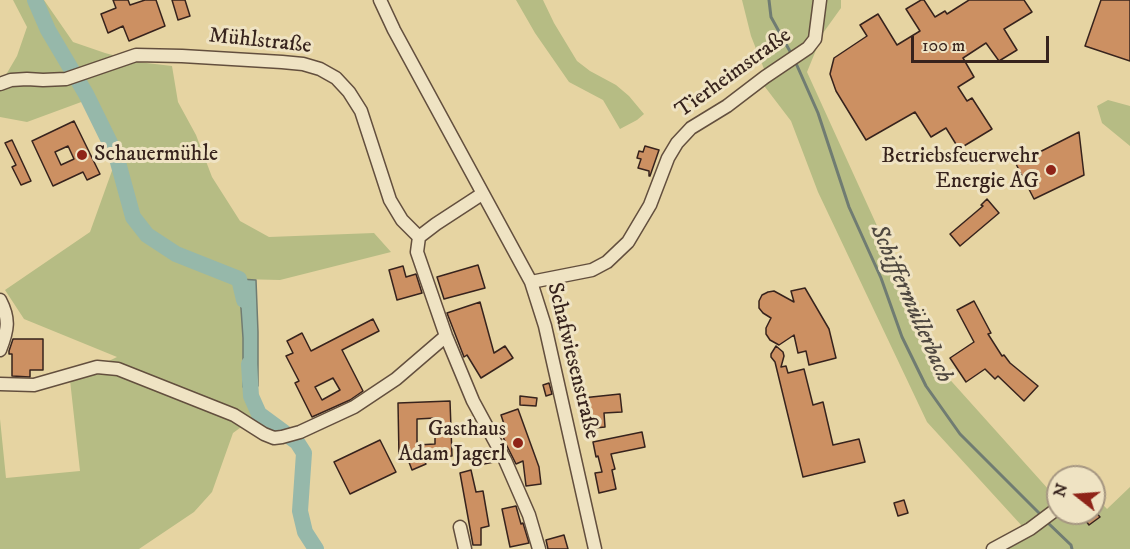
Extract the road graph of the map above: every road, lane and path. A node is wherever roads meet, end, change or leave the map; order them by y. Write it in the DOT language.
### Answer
graph roads {
  1 [pos="380,0"];
  2 [pos="820,0"];
  3 [pos="0,84"];
  4 [pos="482,194"];
  5 [pos="419,237"];
  6 [pos="531,282"];
  7 [pos="0,300"];
  8 [pos="446,336"];
  9 [pos="0,350"];
  10 [pos="0,384"];
  11 [pos="1046,517"];
  12 [pos="460,527"];
  13 [pos="465,549"];
  14 [pos="539,549"];
  15 [pos="595,549"];
  16 [pos="993,549"];
  1 -- 4 [label="street, Schafwiesenstraße"];
  2 -- 6 [label="street, Tierheimstraße"];
  3 -- 5 [label="street, Mühlstraße"];
  4 -- 5 [label="street"];
  4 -- 6 [label="street, Schafwiesenstraße"];
  5 -- 8 [label="street"];
  6 -- 15 [label="street, Schafwiesenstraße"];
  7 -- 9 [label="street"];
  8 -- 10 [label="street"];
  8 -- 14 [label="street"];
  11 -- 16 [label="street"];
  12 -- 13 [label="street"];
}
